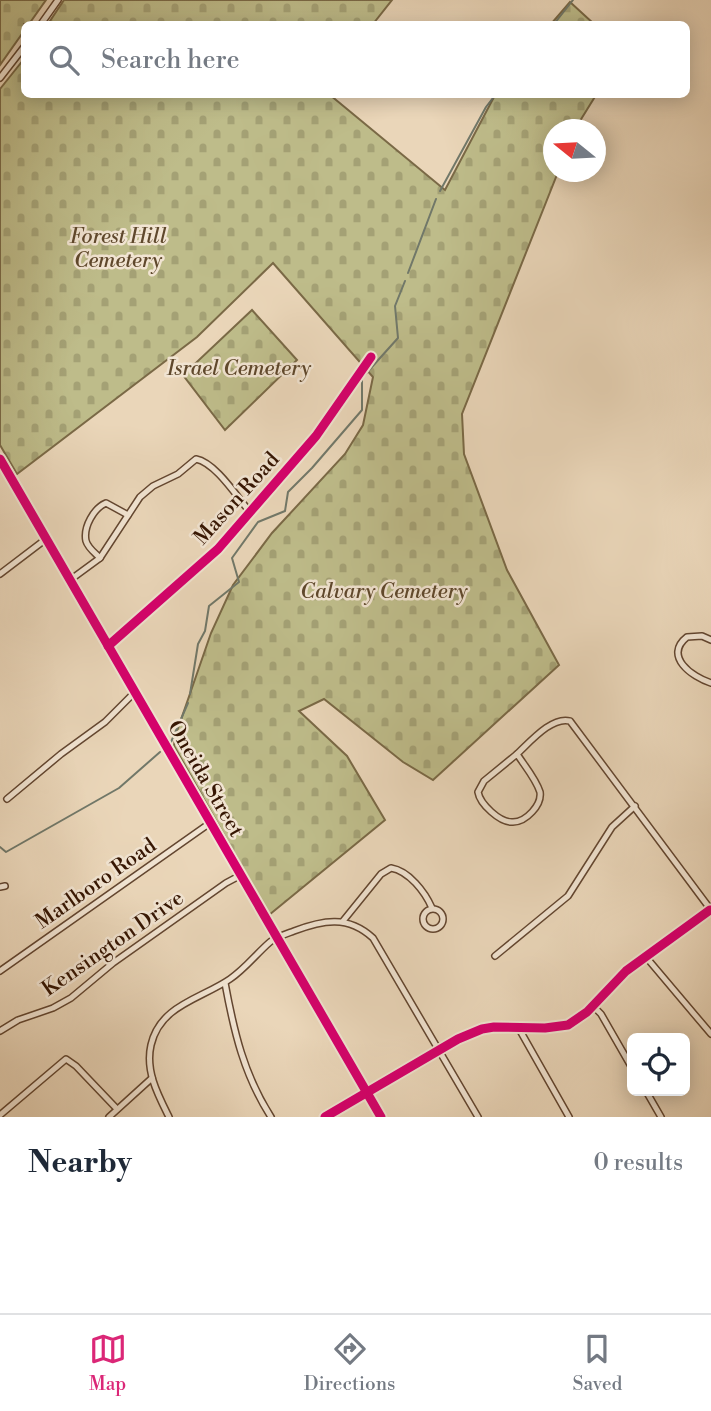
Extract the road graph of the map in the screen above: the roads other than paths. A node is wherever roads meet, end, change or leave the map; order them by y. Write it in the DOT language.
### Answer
graph roads {
  1 [pos="58,0"];
  2 [pos="43,21"];
  3 [pos="21,51"];
  4 [pos="0,78"];
  5 [pos="371,356"];
  6 [pos="0,459"];
  7 [pos="250,512"];
  8 [pos="128,514"];
  9 [pos="46,539"];
  10 [pos="100,558"];
  11 [pos="0,574"];
  12 [pos="70,580"];
  13 [pos="711,640"];
  14 [pos="108,646"];
  15 [pos="711,683"];
  16 [pos="135,692"];
  17 [pos="517,754"];
  18 [pos="7,799"];
  19 [pos="635,806"];
  20 [pos="210,823"];
  21 [pos="241,875"];
  22 [pos="432,908"];
  23 [pos="711,910"];
  24 [pos="343,921"];
  25 [pos="277,938"];
  26 [pos="495,956"];
  27 [pos="646,957"];
  28 [pos="1,968"];
  29 [pos="225,983"];
  30 [pos="593,1006"];
  31 [pos="518,1027"];
  32 [pos="0,1031"];
  33 [pos="711,1034"];
  34 [pos="439,1050"];
  35 [pos="627,1059"];
  36 [pos="152,1078"];
  37 [pos="366,1093"];
  38 [pos="649,1096"];
  39 [pos="117,1110"];
  40 [pos="0,1115"];
  41 [pos="108,1117"];
  42 [pos="169,1117"];
  43 [pos="271,1117"];
  44 [pos="325,1117"];
  45 [pos="381,1117"];
  46 [pos="478,1117"];
  47 [pos="569,1117"];
  48 [pos="660,1117"];
  1 -- 2 [label="street"];
  3 -- 4 [label="street"];
  5 -- 7 [label="street, Mason Road"];
  6 -- 9 [label="street, Oneida Street"];
  7 -- 8 [label="street"];
  7 -- 14 [label="street, Mason Road"];
  8 -- 10 [label="street"];
  8 -- 10 [label="street"];
  9 -- 11 [label="street"];
  9 -- 12 [label="street, Oneida Street"];
  10 -- 12 [label="street"];
  12 -- 14 [label="street, Oneida Street"];
  13 -- 15 [label="street"];
  14 -- 16 [label="street, Oneida Street"];
  16 -- 18 [label="street"];
  16 -- 20 [label="street, Oneida Street"];
  17 -- 17 [label="street"];
  17 -- 19 [label="street"];
  19 -- 23 [label="street"];
  19 -- 26 [label="street"];
  20 -- 21 [label="street, Oneida Street"];
  20 -- 28 [label="street, Marlboro Road"];
  21 -- 25 [label="street, Oneida Street"];
  21 -- 32 [label="street, Kensington Drive"];
  22 -- 24 [label="street"];
  23 -- 27 [label="street"];
  24 -- 25 [label="street"];
  24 -- 34 [label="street"];
  25 -- 29 [label="street"];
  25 -- 37 [label="street, Oneida Street"];
  27 -- 30 [label="street"];
  27 -- 33 [label="street"];
  29 -- 36 [label="street"];
  29 -- 43 [label="street"];
  30 -- 31 [label="street"];
  30 -- 35 [label="street"];
  31 -- 34 [label="street"];
  31 -- 47 [label="street"];
  34 -- 37 [label="street"];
  34 -- 46 [label="street"];
  36 -- 39 [label="street"];
  36 -- 42 [label="street"];
  37 -- 44 [label="street"];
  37 -- 45 [label="street, Oneida Street"];
  38 -- 48 [label="street"];
  39 -- 40 [label="street"];
  39 -- 41 [label="street"];
}
